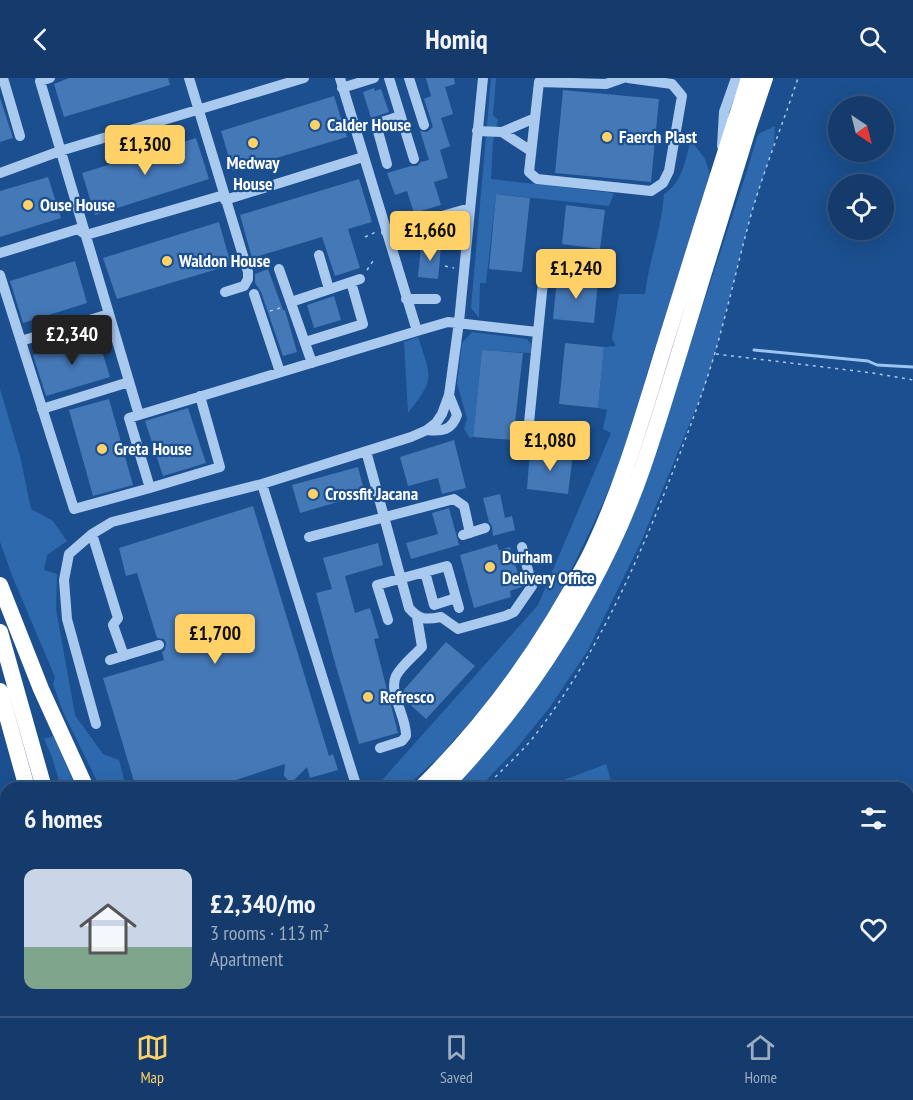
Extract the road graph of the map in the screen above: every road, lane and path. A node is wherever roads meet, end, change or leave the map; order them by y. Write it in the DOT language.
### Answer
graph roads {
  1 [pos="3,78"];
  2 [pos="50,78"];
  3 [pos="189,78"];
  4 [pos="304,78"];
  5 [pos="374,78"];
  6 [pos="389,78"];
  7 [pos="409,78"];
  8 [pos="483,78"];
  9 [pos="623,78"];
  10 [pos="628,78"];
  11 [pos="736,78"];
  12 [pos="749,78"];
  13 [pos="765,78"];
  14 [pos="798,78"];
  15 [pos="341,83"];
  16 [pos="198,109"];
  17 [pos="400,116"];
  18 [pos="535,118"];
  19 [pos="424,125"];
  20 [pos="477,131"];
  21 [pos="502,132"];
  22 [pos="20,136"];
  23 [pos="60,151"];
  24 [pos="531,151"];
  25 [pos="363,157"];
  26 [pos="414,159"];
  27 [pos="387,164"];
  28 [pos="721,164"];
  29 [pos="0,172"];
  30 [pos="224,197"];
  31 [pos="470,208"];
  32 [pos="385,230"];
  33 [pos="86,236"];
  34 [pos="365,237"];
  35 [pos="0,253"];
  36 [pos="319,255"];
  37 [pos="373,261"];
  38 [pos="279,270"];
  39 [pos="606,270"];
  40 [pos="248,272"];
  41 [pos="0,275"];
  42 [pos="356,281"];
  43 [pos="328,289"];
  44 [pos="225,292"];
  45 [pos="254,294"];
  46 [pos="406,299"];
  47 [pos="436,299"];
  48 [pos="288,304"];
  49 [pos="109,314"];
  50 [pos="261,314"];
  51 [pos="459,322"];
  52 [pos="417,331"];
  53 [pos="537,332"];
  54 [pos="21,341"];
  55 [pos="305,342"];
  56 [pos="715,354"];
  57 [pos="312,363"];
  58 [pos="280,372"];
  59 [pos="913,380"];
  60 [pos="129,382"];
  61 [pos="200,396"];
  62 [pos="42,409"];
  63 [pos="139,415"];
  64 [pos="527,443"];
  65 [pos="366,451"];
  66 [pos="262,484"];
  67 [pos="150,488"];
  68 [pos="385,518"];
  69 [pos="486,528"];
  70 [pos="92,534"];
  71 [pos="309,537"];
  72 [pos="522,547"];
  73 [pos="425,572"];
  74 [pos="401,578"];
  75 [pos="0,585"];
  76 [pos="417,617"];
  77 [pos="388,620"];
  78 [pos="0,632"];
  79 [pos="159,645"];
  80 [pos="124,656"];
  81 [pos="110,660"];
  82 [pos="0,691"];
  83 [pos="96,724"];
  84 [pos="380,748"];
  85 [pos="25,782"];
  86 [pos="42,782"];
  87 [pos="83,782"];
  88 [pos="355,782"];
  89 [pos="427,782"];
  90 [pos="448,782"];
  91 [pos="491,782"];
  1 -- 22 [label="street"];
  2 -- 23 [label="street"];
  3 -- 16 [label="street"];
  4 -- 16 [label="street"];
  5 -- 15 [label="street"];
  6 -- 17 [label="street"];
  7 -- 19 [label="street"];
  8 -- 20 [label="street"];
  9 -- 18 [label="street"];
  10 -- 24 [label="street"];
  11 -- 28 [label="street"];
  12 -- 28 [label="highway"];
  13 -- 90 [label="highway"];
  14 -- 56 [label="path"];
  15 -- 25 [label="street"];
  16 -- 23 [label="street"];
  16 -- 30 [label="street"];
  17 -- 26 [label="street"];
  17 -- 27 [label="street"];
  18 -- 21 [label="street"];
  18 -- 24 [label="street"];
  20 -- 21 [label="street"];
  20 -- 31 [label="street"];
  21 -- 24 [label="street"];
  23 -- 29 [label="street"];
  23 -- 33 [label="street"];
  25 -- 30 [label="street"];
  25 -- 32 [label="street"];
  28 -- 89 [label="highway"];
  30 -- 33 [label="street"];
  30 -- 40 [label="street"];
  31 -- 32 [label="street"];
  31 -- 51 [label="street"];
  32 -- 34 [label="path"];
  32 -- 46 [label="street"];
  33 -- 35 [label="street"];
  33 -- 49 [label="street"];
  36 -- 43 [label="street"];
  37 -- 42 [label="path"];
  38 -- 40 [label="path"];
  38 -- 48 [label="street"];
  39 -- 53 [label="street"];
  40 -- 44 [label="street"];
  41 -- 54 [label="street"];
  42 -- 43 [label="street"];
  42 -- 55 [label="street"];
  43 -- 48 [label="street"];
  45 -- 50 [label="street"];
  46 -- 47 [label="street"];
  46 -- 52 [label="street"];
  48 -- 50 [label="path"];
  48 -- 55 [label="street"];
  49 -- 54 [label="street"];
  49 -- 60 [label="street"];
  50 -- 58 [label="street"];
  51 -- 52 [label="street"];
  51 -- 53 [label="street"];
  51 -- 65 [label="street"];
  52 -- 57 [label="street"];
  53 -- 64 [label="street"];
  54 -- 62 [label="street"];
  55 -- 57 [label="street"];
  56 -- 59 [label="path"];
  56 -- 91 [label="path"];
  57 -- 58 [label="street"];
  58 -- 61 [label="street"];
  60 -- 62 [label="street"];
  60 -- 63 [label="street"];
  61 -- 63 [label="street"];
  61 -- 67 [label="street"];
  62 -- 67 [label="street"];
  63 -- 67 [label="street"];
  65 -- 66 [label="street"];
  65 -- 68 [label="street"];
  66 -- 70 [label="street"];
  66 -- 88 [label="street"];
  68 -- 69 [label="street"];
  68 -- 71 [label="street"];
  68 -- 74 [label="street"];
  70 -- 80 [label="street"];
  70 -- 83 [label="street"];
  72 -- 76 [label="street"];
  73 -- 73 [label="street"];
  73 -- 74 [label="street"];
  74 -- 76 [label="street"];
  74 -- 77 [label="street"];
  75 -- 87 [label="highway"];
  76 -- 84 [label="street"];
  78 -- 86 [label="highway"];
  79 -- 80 [label="street"];
  80 -- 81 [label="street"];
  82 -- 85 [label="highway"];
}
